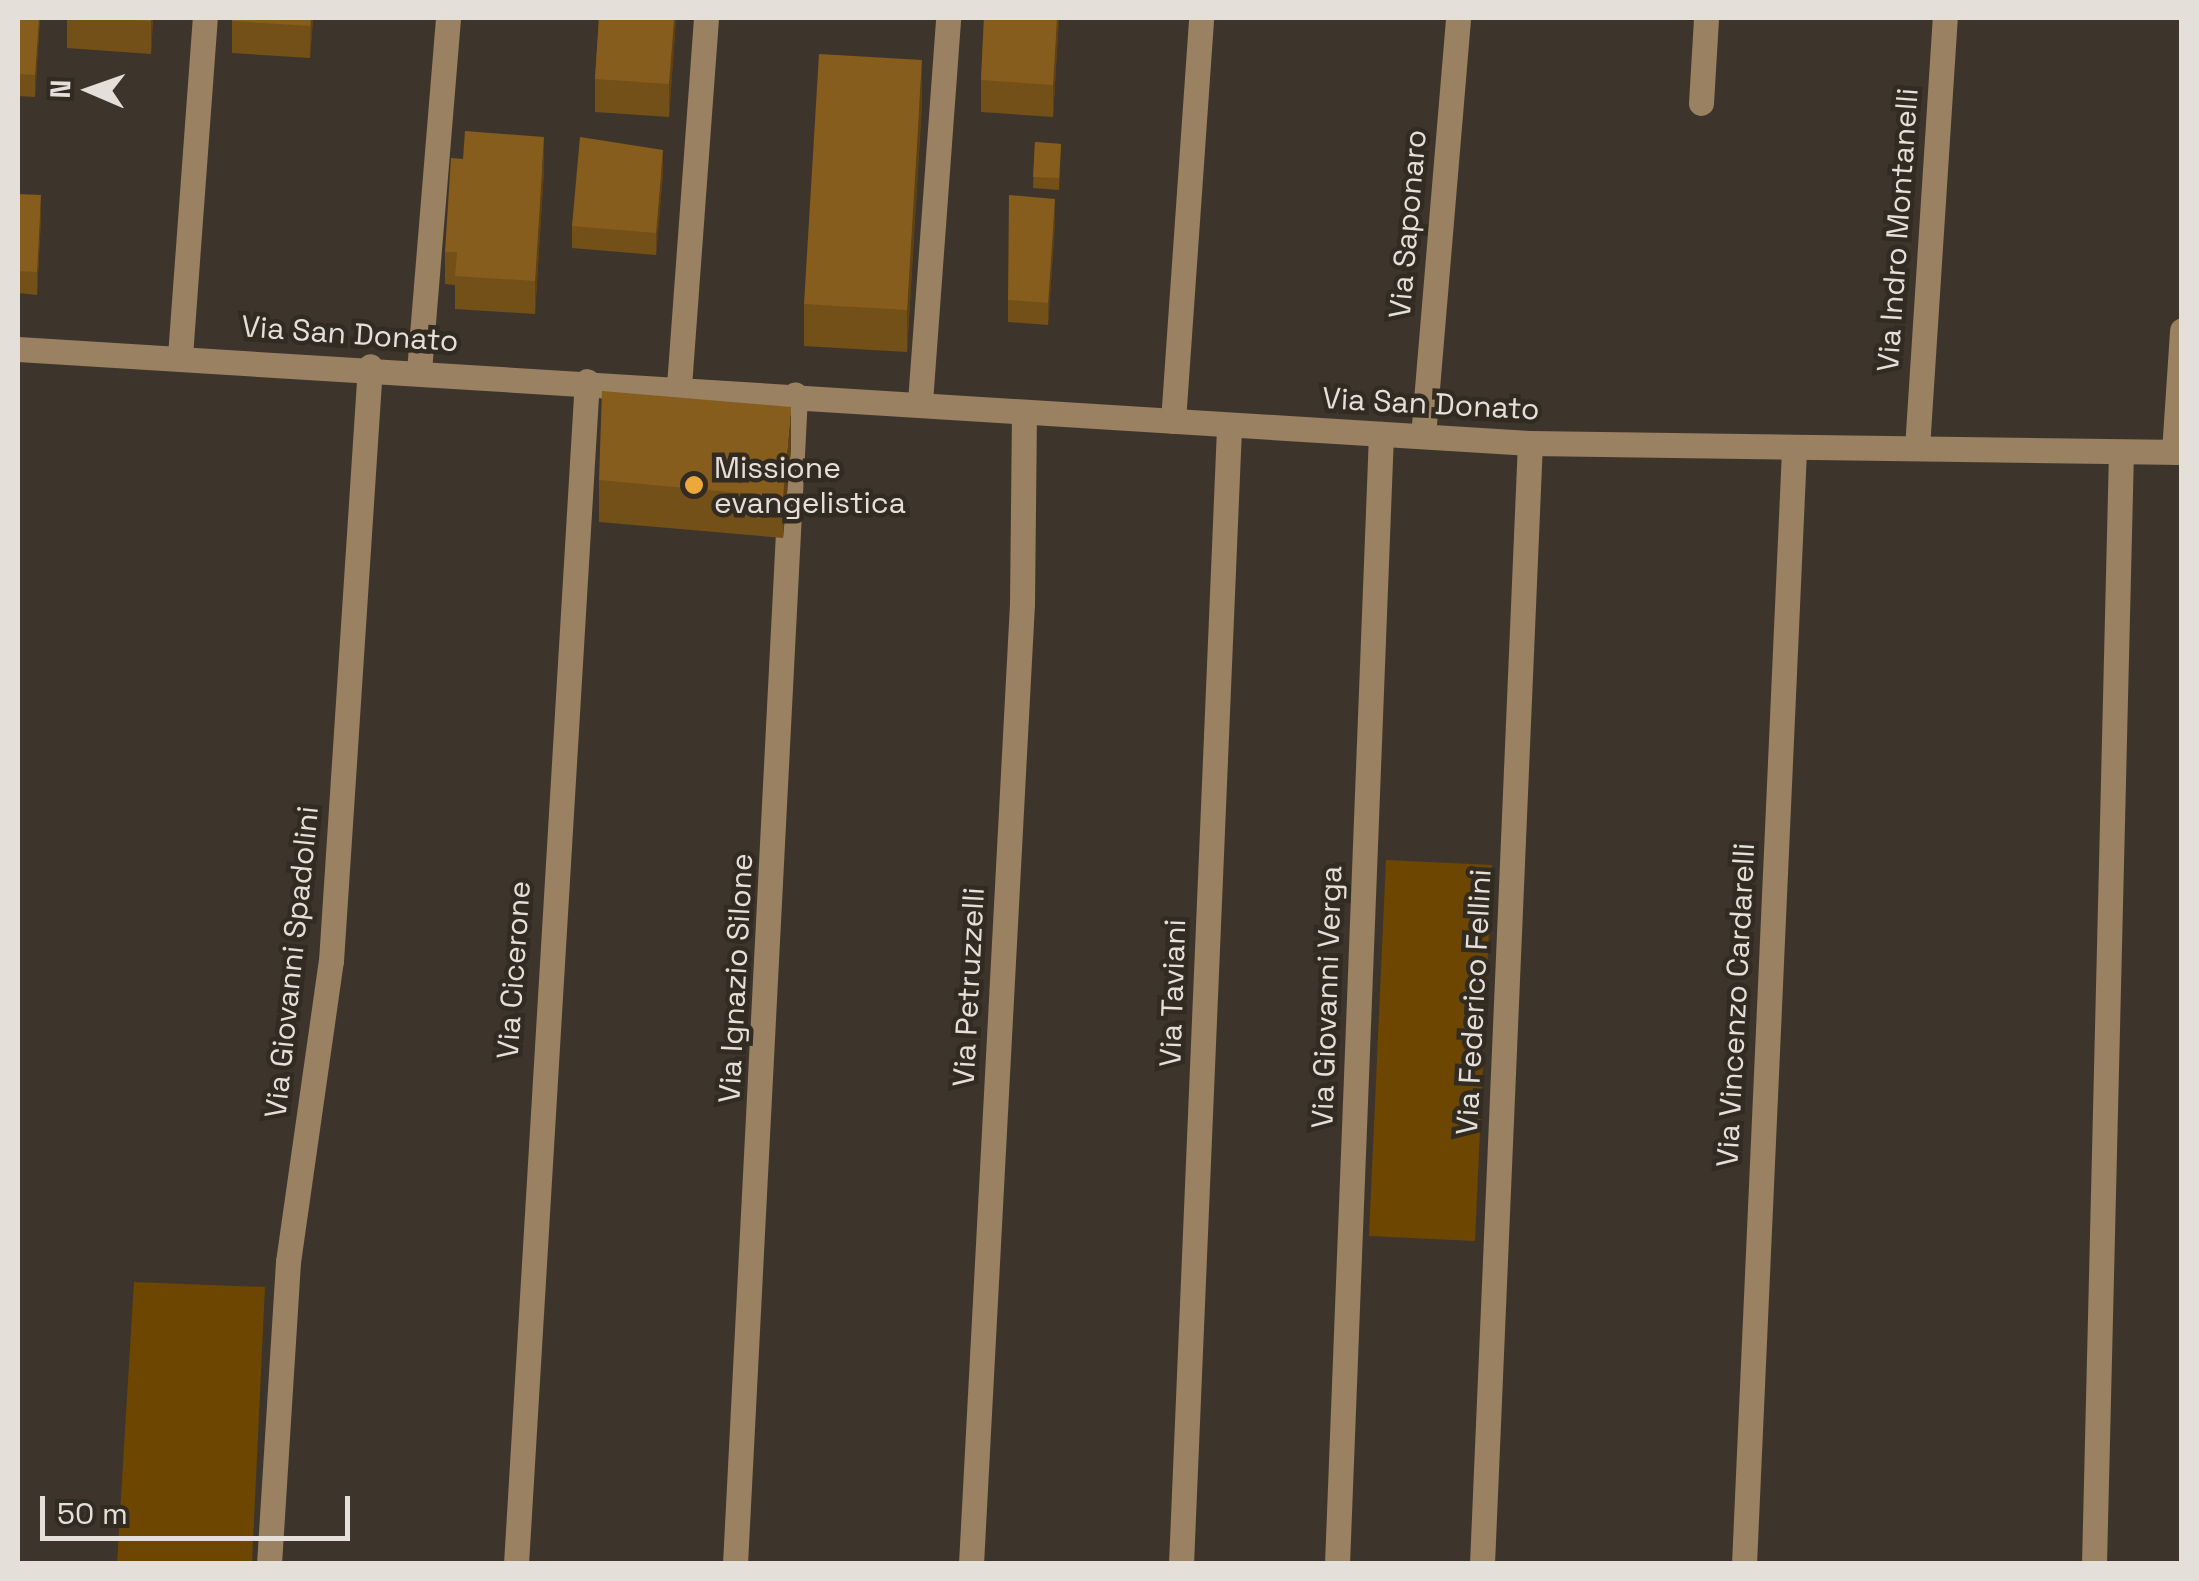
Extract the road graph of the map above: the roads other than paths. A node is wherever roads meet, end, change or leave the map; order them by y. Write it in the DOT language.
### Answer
graph roads {
  1 [pos="205,18"];
  2 [pos="448,18"];
  3 [pos="706,18"];
  4 [pos="948,18"];
  5 [pos="1202,18"];
  6 [pos="1458,18"];
  7 [pos="1706,18"];
  8 [pos="1944,18"];
  9 [pos="1701,102"];
  10 [pos="2182,330"];
  11 [pos="18,350"];
  12 [pos="180,356"];
  13 [pos="370,366"];
  14 [pos="419,371"];
  15 [pos="587,381"];
  16 [pos="679,386"];
  17 [pos="794,395"];
  18 [pos="920,402"];
  19 [pos="1024,413"];
  20 [pos="1173,421"];
  21 [pos="1230,426"];
  22 [pos="1381,434"];
  23 [pos="1422,436"];
  24 [pos="1530,443"];
  25 [pos="1917,448"];
  26 [pos="1794,449"];
  27 [pos="2121,452"];
  28 [pos="2178,452"];
  29 [pos="269,1564"];
  30 [pos="516,1564"];
  31 [pos="735,1564"];
  32 [pos="970,1564"];
  33 [pos="1181,1564"];
  34 [pos="1337,1564"];
  35 [pos="1482,1564"];
  36 [pos="1744,1564"];
  37 [pos="2094,1564"];
  1 -- 12 [label="street"];
  2 -- 14 [label="street"];
  3 -- 16 [label="street"];
  4 -- 18 [label="street"];
  5 -- 20 [label="street"];
  6 -- 23 [label="street, Via Saponaro"];
  7 -- 9 [label="street"];
  8 -- 25 [label="street, Via Indro Montanelli"];
  10 -- 28 [label="street"];
  11 -- 12 [label="street, Via San Donato"];
  12 -- 13 [label="street, Via San Donato"];
  13 -- 14 [label="street, Via San Donato"];
  13 -- 29 [label="street, Via Giovanni Spadolini"];
  14 -- 15 [label="street, Via San Donato"];
  15 -- 16 [label="street, Via San Donato"];
  15 -- 30 [label="street, Via Cicerone"];
  16 -- 17 [label="street, Via San Donato"];
  17 -- 18 [label="street, Via San Donato"];
  17 -- 31 [label="street, Via Ignazio Silone"];
  18 -- 19 [label="street, Via San Donato"];
  19 -- 20 [label="street, Via San Donato"];
  19 -- 32 [label="street, Via Petruzzelli"];
  20 -- 21 [label="street, Via San Donato"];
  21 -- 22 [label="street, Via San Donato"];
  21 -- 33 [label="street, Via Taviani"];
  22 -- 23 [label="street, Via San Donato"];
  22 -- 34 [label="street, Via Giovanni Verga"];
  23 -- 24 [label="street, Via San Donato"];
  24 -- 26 [label="street, Via San Donato"];
  24 -- 35 [label="street, Via Federico Fellini"];
  25 -- 26 [label="street, Via San Donato"];
  25 -- 27 [label="street, Via San Donato"];
  26 -- 36 [label="street, Via Vincenzo Cardarelli"];
  27 -- 28 [label="street, Via San Donato"];
  27 -- 37 [label="street"];
}
